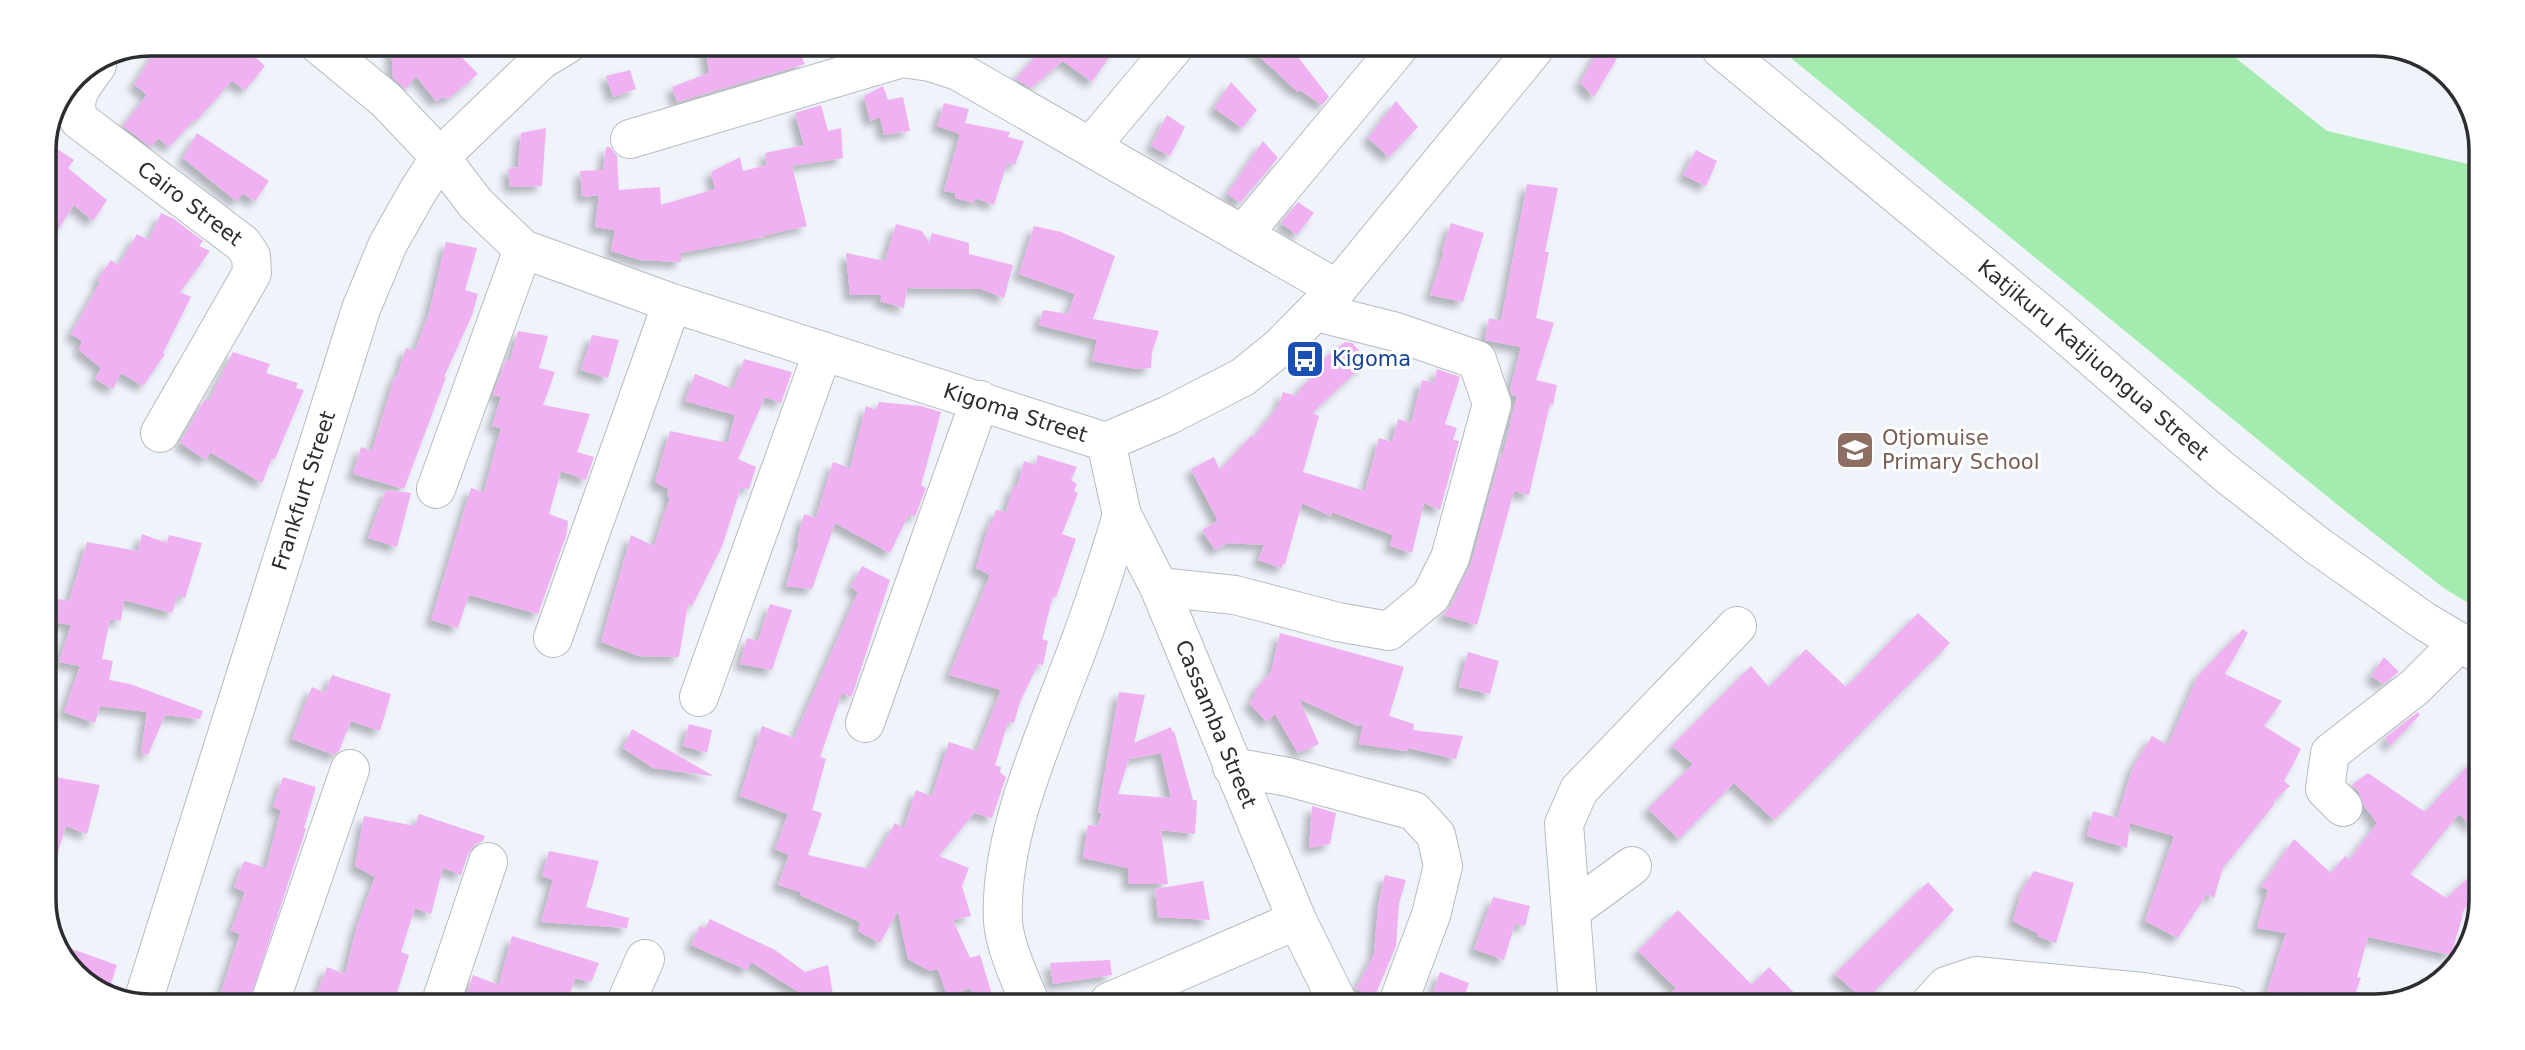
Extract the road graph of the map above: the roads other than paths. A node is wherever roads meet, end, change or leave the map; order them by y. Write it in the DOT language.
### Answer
graph roads {
  1 [pos="333,56"];
  2 [pos="548,56"];
  3 [pos="1166,56"];
  4 [pos="1391,56"];
  5 [pos="1528,56"];
  6 [pos="1729,56"];
  7 [pos="963,59"];
  8 [pos="86,81"];
  9 [pos="630,139"];
  10 [pos="1091,146"];
  11 [pos="440,157"];
  12 [pos="1244,233"];
  13 [pos="523,249"];
  14 [pos="1327,300"];
  15 [pos="672,303"];
  16 [pos="823,351"];
  17 [pos="980,400"];
  18 [pos="160,433"];
  19 [pos="1106,442"];
  20 [pos="436,489"];
  21 [pos="1122,515"];
  22 [pos="1158,587"];
  23 [pos="1737,626"];
  24 [pos="553,638"];
  25 [pos="2468,647"];
  26 [pos="699,697"];
  27 [pos="865,723"];
  28 [pos="1233,767"];
  29 [pos="350,769"];
  30 [pos="2343,807"];
  31 [pos="488,862"];
  32 [pos="1632,866"];
  33 [pos="1572,910"];
  34 [pos="1297,920"];
  35 [pos="645,959"];
  36 [pos="145,993"];
  37 [pos="273,994"];
  38 [pos="444,994"];
  39 [pos="630,994"];
  40 [pos="1026,994"];
  41 [pos="1127,994"];
  42 [pos="1334,994"];
  43 [pos="1401,994"];
  44 [pos="1577,994"];
  45 [pos="1939,994"];
  46 [pos="2040,994"];
  47 [pos="2077,994"];
  48 [pos="2156,994"];
  1 -- 11 [label="street, Kigoma Street"];
  2 -- 11 [label="street, Frankfurt Street"];
  3 -- 10 [label="street"];
  4 -- 12 [label="street"];
  5 -- 14 [label="street, Kigoma Street"];
  6 -- 25 [label="street, Katjikuru Katjiuongua Street"];
  7 -- 9 [label="street"];
  7 -- 10 [label="street"];
  8 -- 18 [label="street, Cairo Street"];
  10 -- 12 [label="street"];
  11 -- 13 [label="street, Kigoma Street"];
  11 -- 36 [label="street, Frankfurt Street"];
  12 -- 14 [label="street"];
  13 -- 15 [label="street, Kigoma Street"];
  13 -- 20 [label="street"];
  14 -- 19 [label="street, Kigoma Street"];
  14 -- 22 [label="street"];
  15 -- 16 [label="street, Kigoma Street"];
  15 -- 24 [label="street"];
  16 -- 17 [label="street, Kigoma Street"];
  16 -- 26 [label="street"];
  17 -- 19 [label="street, Kigoma Street"];
  17 -- 27 [label="street"];
  19 -- 21 [label="street, Cassamba Street"];
  21 -- 22 [label="street, Cassamba Street"];
  21 -- 40 [label="street"];
  22 -- 28 [label="street, Cassamba Street"];
  23 -- 33 [label="street"];
  25 -- 30 [label="street"];
  28 -- 34 [label="street, Cassamba Street"];
  28 -- 43 [label="street"];
  29 -- 37 [label="street"];
  31 -- 38 [label="street"];
  32 -- 33 [label="street"];
  33 -- 44 [label="street"];
  34 -- 41 [label="street"];
  34 -- 42 [label="street, Cassamba Street"];
  35 -- 39 [label="street"];
  45 -- 46 [label="street"];
  47 -- 48 [label="street"];
}
